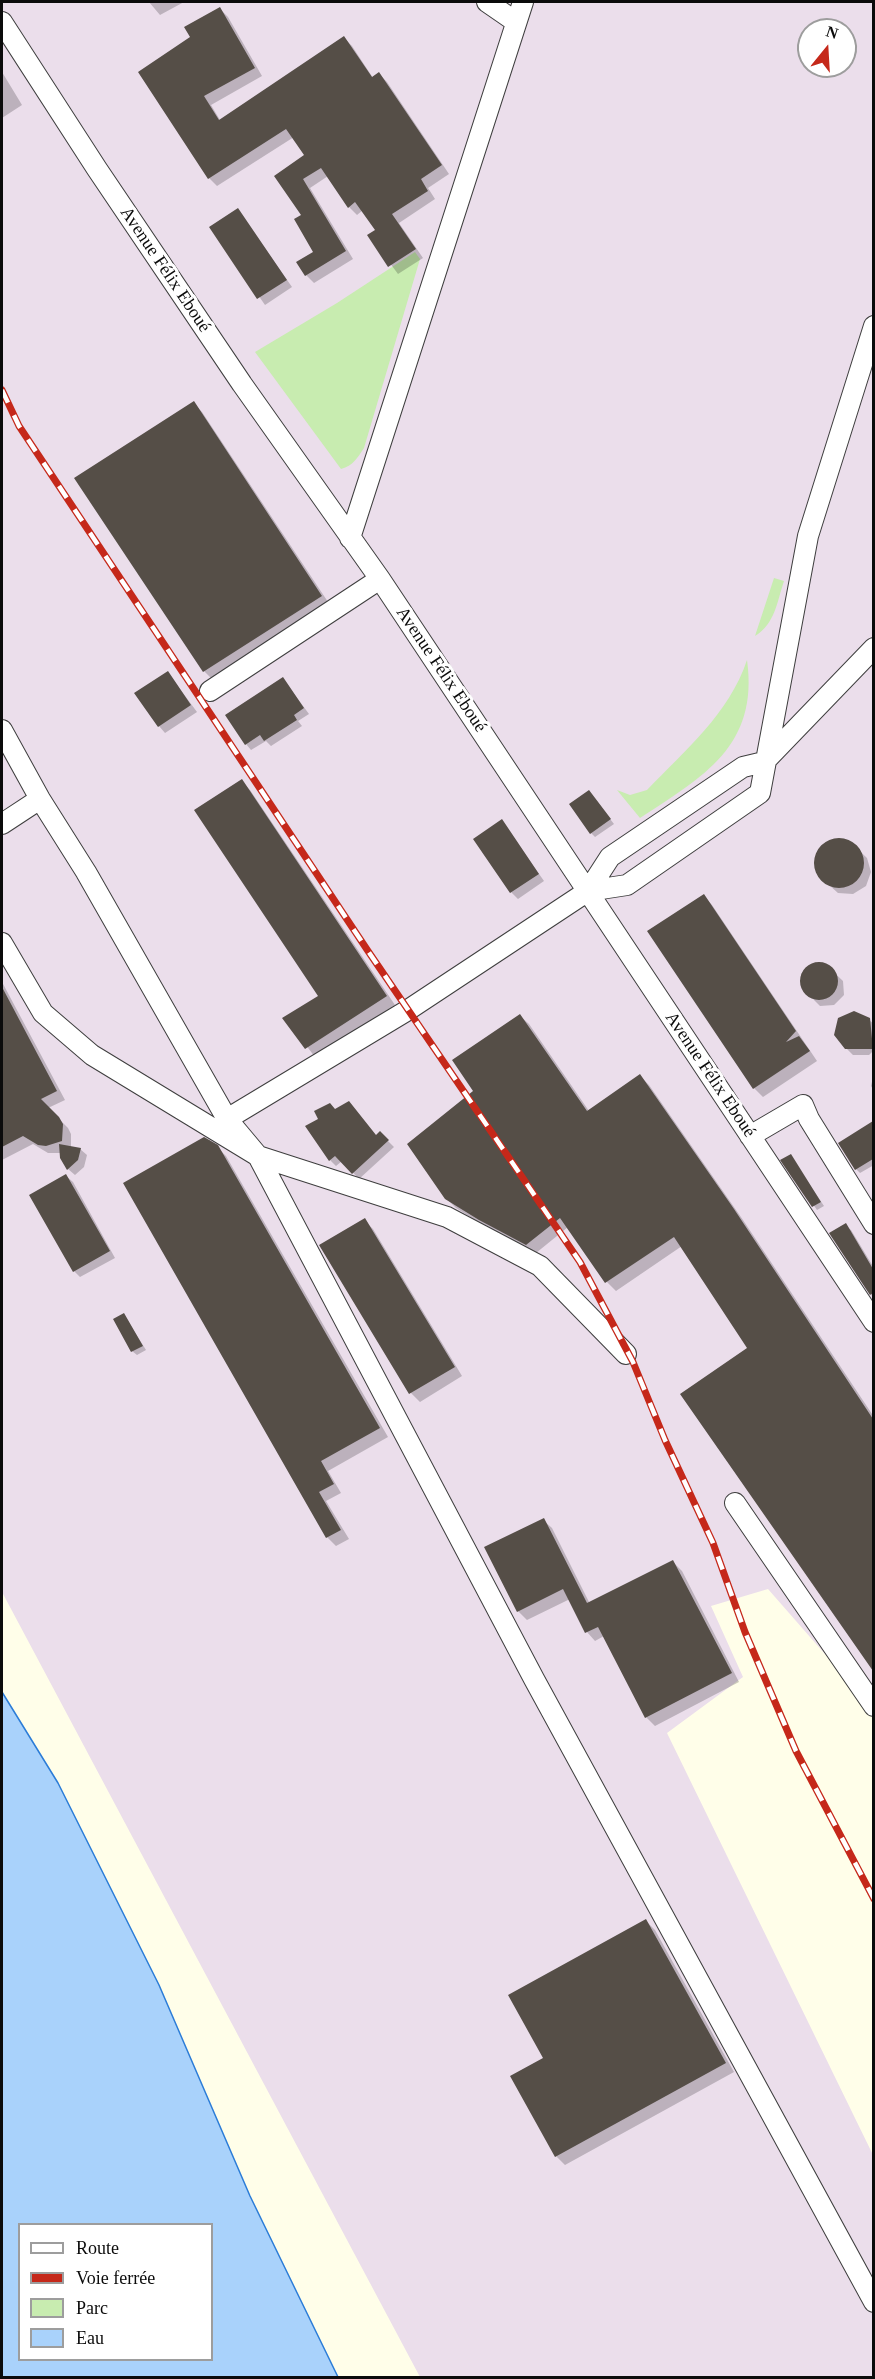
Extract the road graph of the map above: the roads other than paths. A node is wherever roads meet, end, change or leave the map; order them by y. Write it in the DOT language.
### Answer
graph roads {
  1 [pos="487,2"];
  2 [pos="523,2"];
  3 [pos="2,22"];
  4 [pos="516,22"];
  5 [pos="873,326"];
  6 [pos="350,538"];
  7 [pos="380,579"];
  8 [pos="873,648"];
  9 [pos="210,691"];
  10 [pos="2,730"];
  11 [pos="764,762"];
  12 [pos="40,799"];
  13 [pos="2,824"];
  14 [pos="588,891"];
  15 [pos="2,943"];
  16 [pos="227,1119"];
  17 [pos="750,1136"];
  18 [pos="258,1156"];
  19 [pos="873,1224"];
  20 [pos="873,1322"];
  21 [pos="626,1354"];
  22 [pos="735,1503"];
  23 [pos="873,1706"];
  24 [pos="873,2302"];
  1 -- 4 [label="street"];
  2 -- 4 [label="street"];
  3 -- 6 [label="street, Avenue Félix Eboué"];
  4 -- 6 [label="street"];
  5 -- 11 [label="street"];
  6 -- 7 [label="street, Avenue Félix Eboué"];
  7 -- 9 [label="street"];
  7 -- 14 [label="street, Avenue Félix Eboué"];
  8 -- 11 [label="street"];
  10 -- 12 [label="street"];
  11 -- 14 [label="street"];
  11 -- 14 [label="street"];
  12 -- 13 [label="street"];
  12 -- 16 [label="street"];
  14 -- 16 [label="street"];
  14 -- 17 [label="street, Avenue Félix Eboué"];
  15 -- 18 [label="street"];
  16 -- 18 [label="street"];
  17 -- 19 [label="street"];
  17 -- 20 [label="street, Avenue Félix Eboué"];
  18 -- 21 [label="street"];
  18 -- 24 [label="street"];
  22 -- 23 [label="street"];
}
